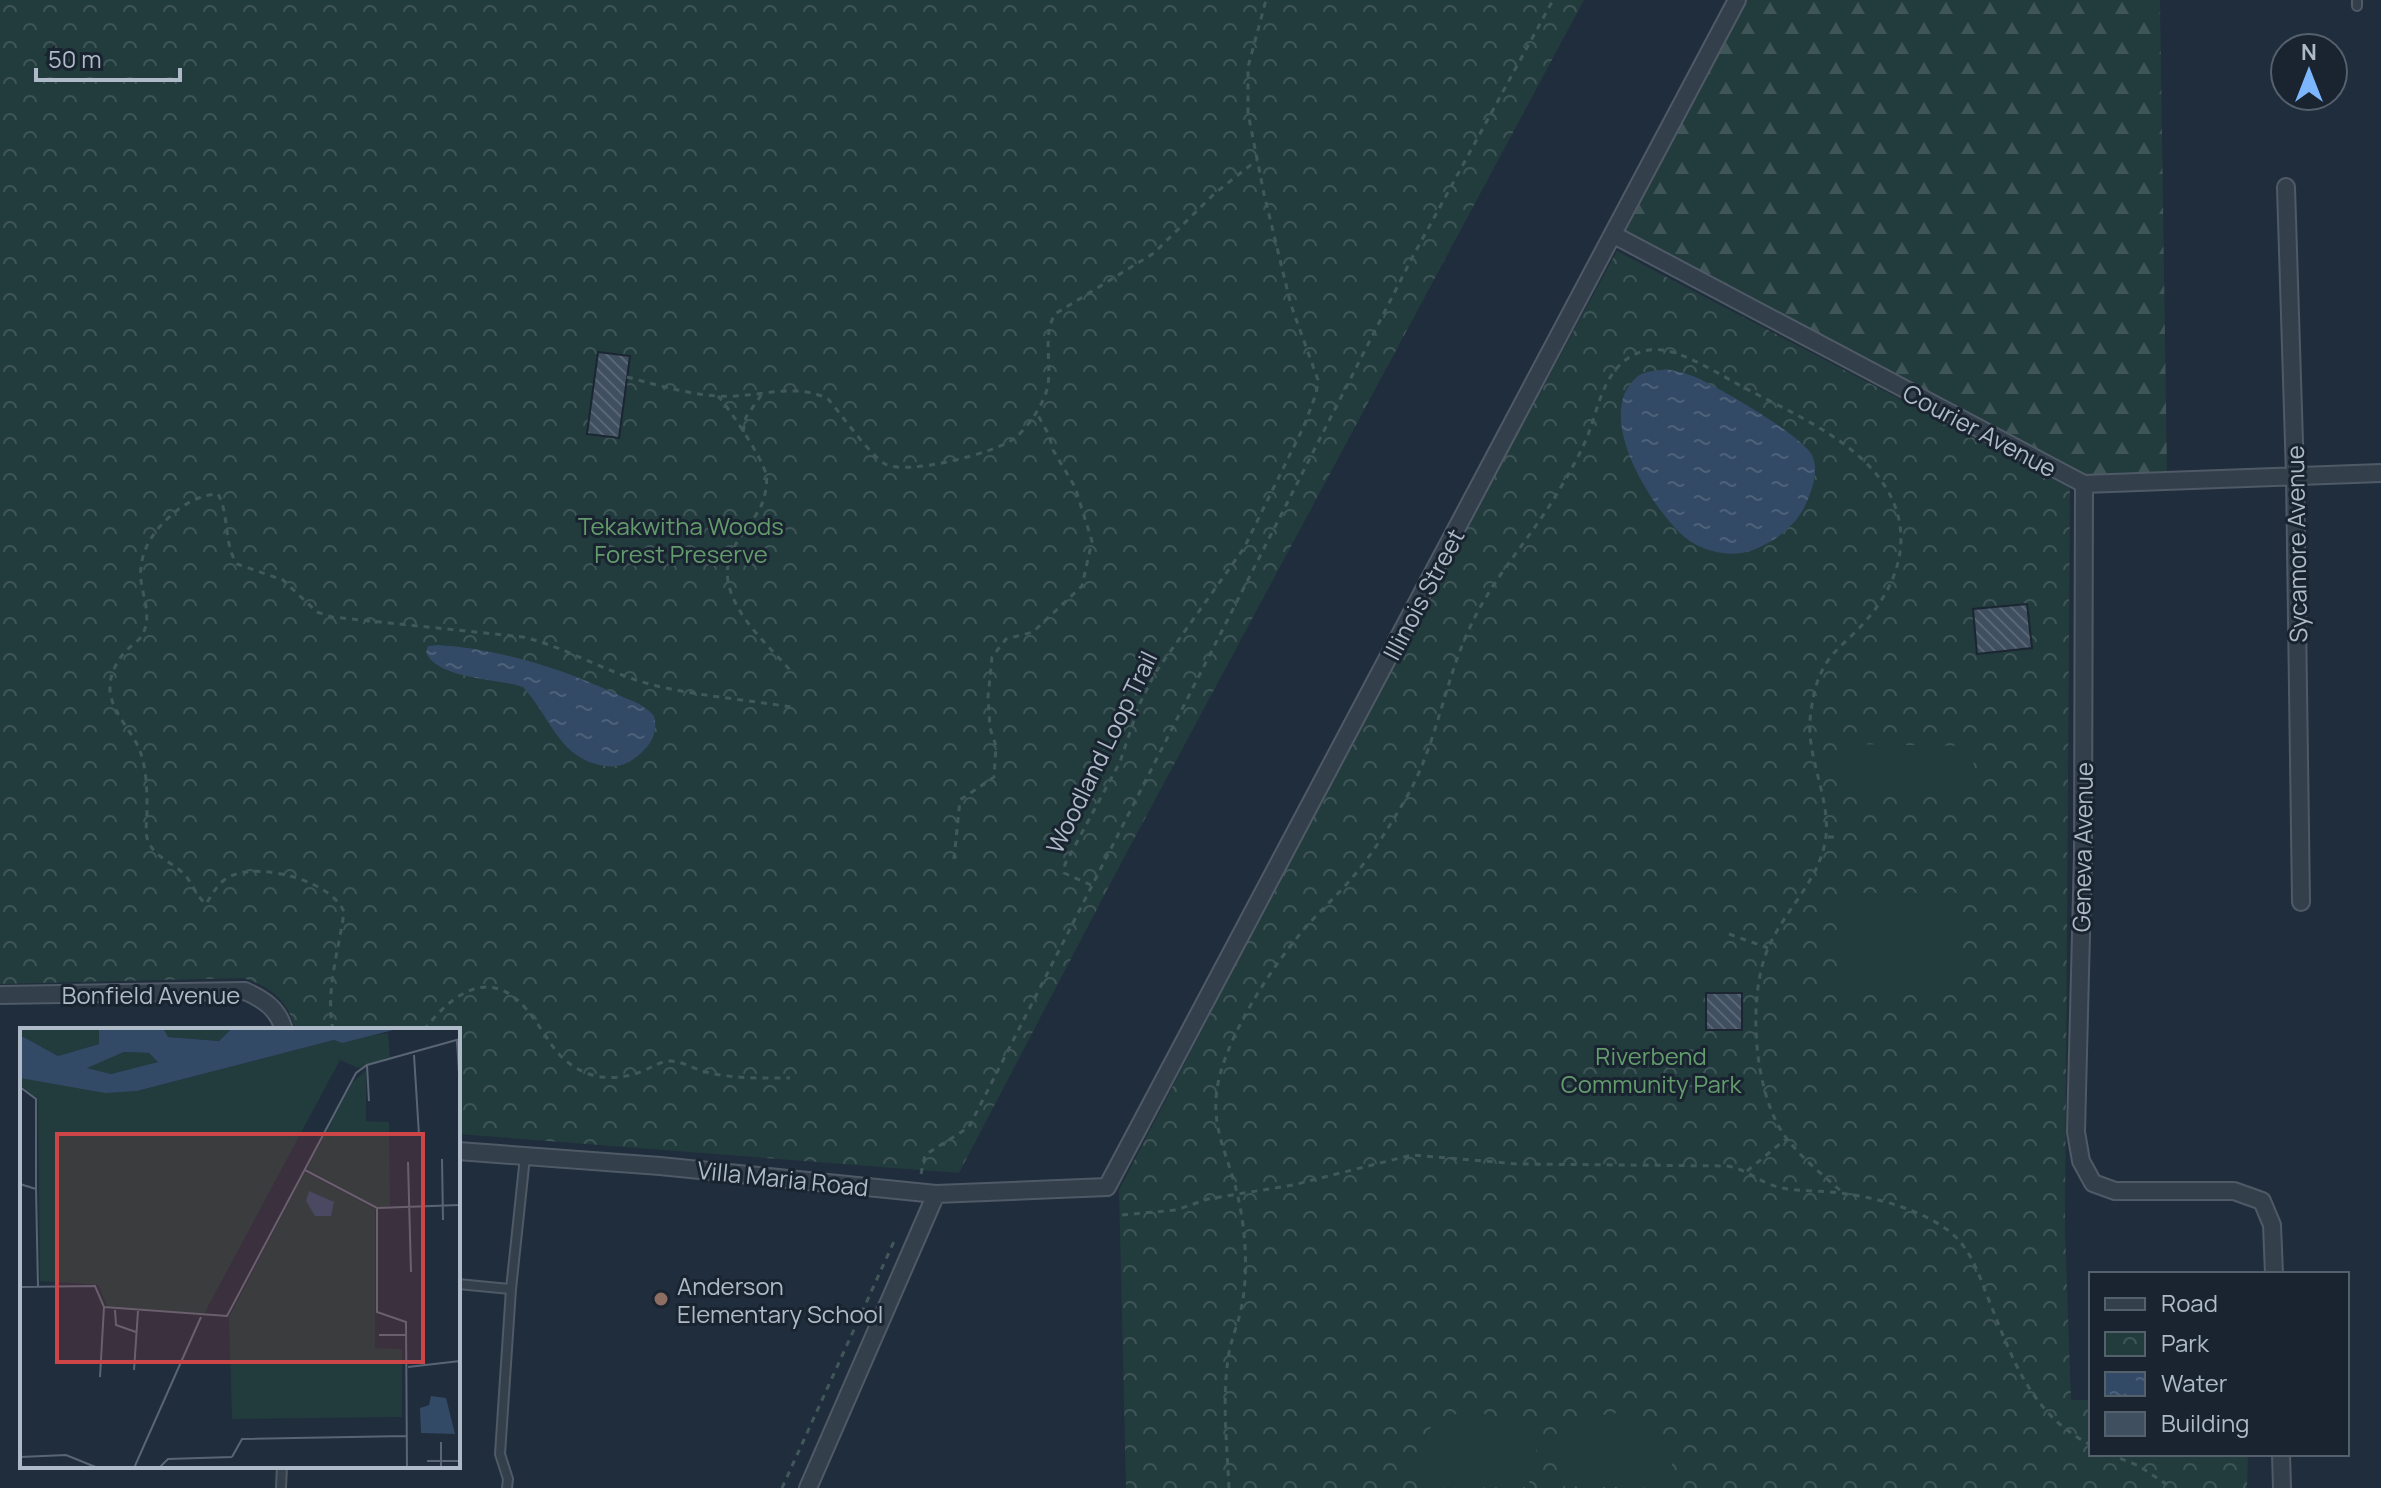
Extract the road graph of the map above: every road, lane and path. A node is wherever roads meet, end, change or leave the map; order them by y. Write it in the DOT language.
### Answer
graph roads {
  1 [pos="1266,0"];
  2 [pos="1553,0"];
  3 [pos="1737,0"];
  4 [pos="1257,160"];
  5 [pos="2286,187"];
  6 [pos="1614,235"];
  7 [pos="627,377"];
  8 [pos="762,394"];
  9 [pos="718,396"];
  10 [pos="1036,412"];
  11 [pos="743,434"];
  12 [pos="2381,473"];
  13 [pos="2295,475"];
  14 [pos="2084,484"];
  15 [pos="790,670"];
  16 [pos="791,707"];
  17 [pos="1826,836"];
  18 [pos="1840,837"];
  19 [pos="954,859"];
  20 [pos="1091,885"];
  21 [pos="2301,902"];
  22 [pos="1729,934"];
  23 [pos="1768,948"];
  24 [pos="0,995"];
  25 [pos="283,1028"];
  26 [pos="333,1028"];
  27 [pos="426,1028"];
  28 [pos="790,1078"];
  29 [pos="1787,1138"];
  30 [pos="460,1151"];
  31 [pos="525,1156"];
  32 [pos="1747,1171"];
  33 [pos="1107,1187"];
  34 [pos="917,1192"];
  35 [pos="1843,1193"];
  36 [pos="936,1194"];
  37 [pos="1237,1194"];
  38 [pos="1122,1215"];
  39 [pos="897,1234"];
  40 [pos="2274,1272"];
  41 [pos="460,1284"];
  42 [pos="511,1289"];
  43 [pos="2089,1444"];
  44 [pos="2114,1456"];
  45 [pos="2281,1456"];
  46 [pos="282,1468"];
  47 [pos="281,1488"];
  48 [pos="507,1488"];
  49 [pos="782,1488"];
  50 [pos="808,1488"];
  51 [pos="1229,1488"];
  52 [pos="2172,1488"];
  53 [pos="2282,1488"];
  1 -- 4 [label="path"];
  2 -- 20 [label="path"];
  3 -- 6 [label="street, Illinois Street"];
  4 -- 10 [label="path"];
  4 -- 20 [label="path, Woodland Loop Trail"];
  5 -- 13 [label="street, Sycamore Avenue"];
  6 -- 14 [label="street, Courier Avenue"];
  6 -- 33 [label="street, Illinois Street"];
  7 -- 9 [label="path"];
  8 -- 9 [label="path"];
  8 -- 10 [label="path"];
  8 -- 11 [label="path"];
  9 -- 11 [label="path"];
  10 -- 19 [label="path"];
  11 -- 15 [label="path"];
  12 -- 13 [label="street, Courier Avenue"];
  13 -- 14 [label="street, Courier Avenue"];
  13 -- 21 [label="street, Sycamore Avenue"];
  14 -- 40 [label="street, Geneva Avenue"];
  16 -- 26 [label="path"];
  17 -- 18 [label="path"];
  17 -- 23 [label="path"];
  17 -- 37 [label="path"];
  20 -- 34 [label="path"];
  22 -- 23 [label="path"];
  23 -- 29 [label="path"];
  24 -- 25 [label="street, Bonfield Avenue"];
  27 -- 28 [label="path"];
  29 -- 32 [label="path"];
  29 -- 35 [label="path"];
  30 -- 31 [label="street, Villa Maria Road"];
  31 -- 34 [label="street, Villa Maria Road"];
  31 -- 42 [label="lane"];
  32 -- 35 [label="path"];
  32 -- 37 [label="path"];
  33 -- 36 [label="street, Villa Maria Road"];
  34 -- 36 [label="street, Villa Maria Road"];
  35 -- 43 [label="path"];
  36 -- 50 [label="street"];
  37 -- 38 [label="path"];
  37 -- 51 [label="path"];
  39 -- 49 [label="path"];
  41 -- 42 [label="lane"];
  42 -- 48 [label="lane"];
  44 -- 52 [label="path"];
  45 -- 53 [label="street"];
  46 -- 47 [label="lane"];
}
